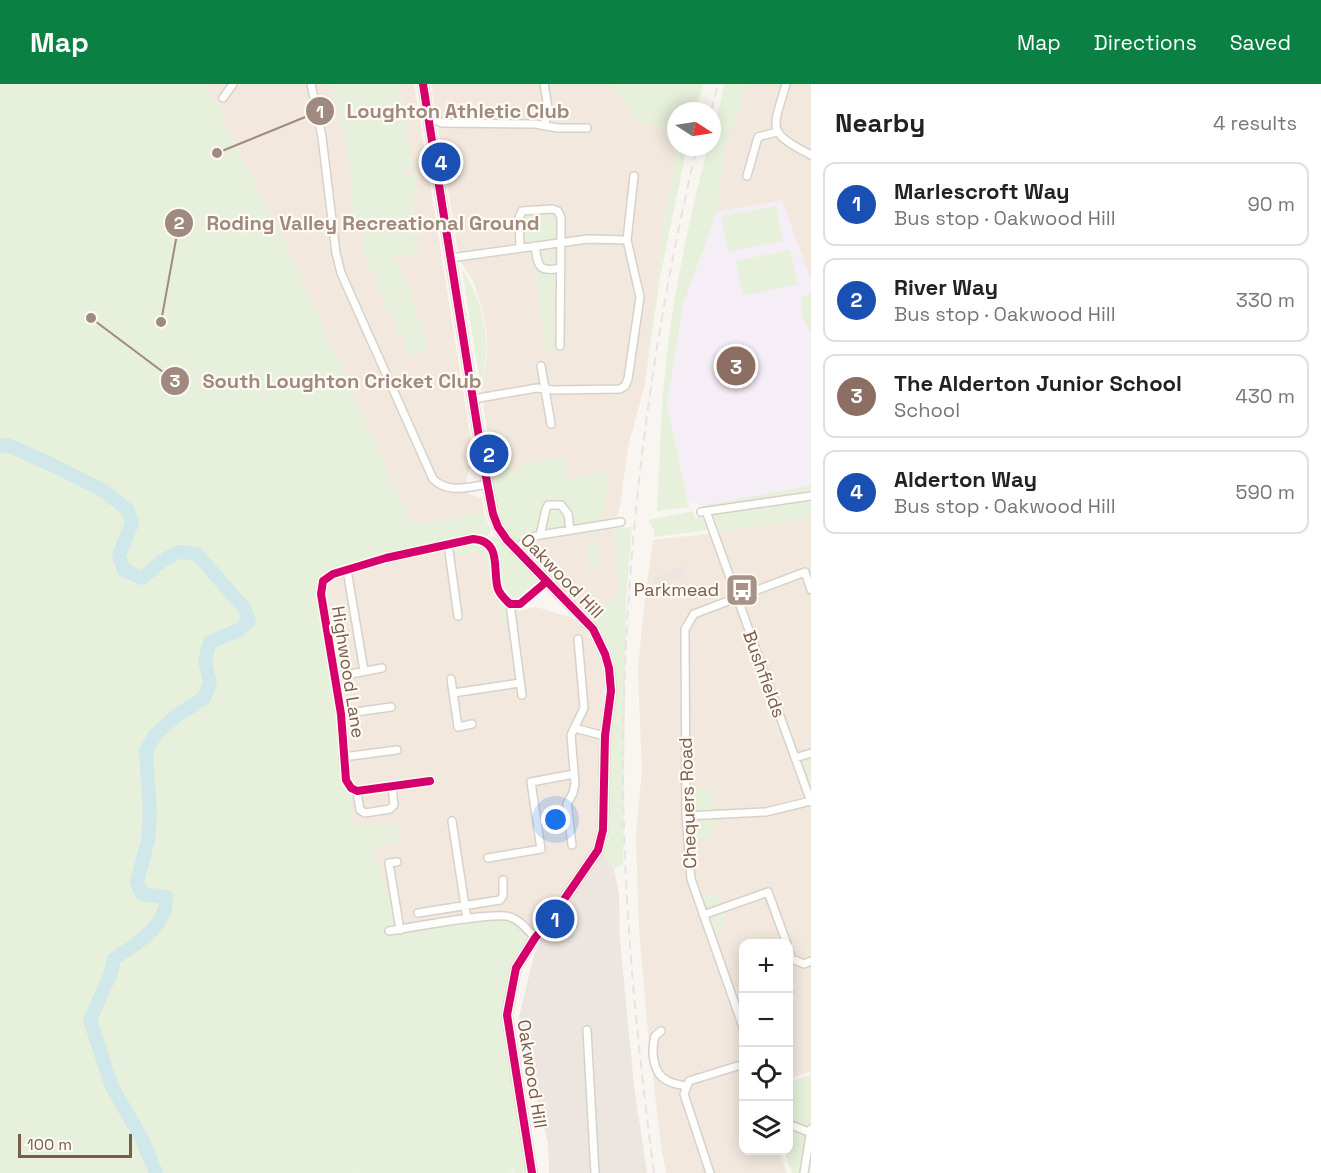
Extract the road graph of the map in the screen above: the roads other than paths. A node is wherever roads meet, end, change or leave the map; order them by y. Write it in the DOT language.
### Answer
graph roads {
  1 [pos="233,84"];
  2 [pos="311,84"];
  3 [pos="423,84"];
  4 [pos="544,84"];
  5 [pos="786,84"];
  6 [pos="223,98"];
  7 [pos="428,116"];
  8 [pos="545,125"];
  9 [pos="586,128"];
  10 [pos="777,132"];
  11 [pos="811,155"];
  12 [pos="633,176"];
  13 [pos="747,176"];
  14 [pos="627,240"];
  15 [pos="560,243"];
  16 [pos="535,246"];
  17 [pos="520,249"];
  18 [pos="450,258"];
  19 [pos="561,268"];
  20 [pos="560,346"];
  21 [pos="541,366"];
  22 [pos="545,389"];
  23 [pos="473,399"];
  24 [pos="551,424"];
  25 [pos="488,484"];
  26 [pos="811,496"];
  27 [pos="621,522"];
  28 [pos="570,530"];
  29 [pos="540,535"];
  30 [pos="448,544"];
  31 [pos="515,550"];
  32 [pos="347,570"];
  33 [pos="546,582"];
  34 [pos="811,590"];
  35 [pos="737,598"];
  36 [pos="510,604"];
  37 [pos="458,616"];
  38 [pos="578,639"];
  39 [pos="382,668"];
  40 [pos="364,671"];
  41 [pos="334,677"];
  42 [pos="451,679"];
  43 [pos="520,682"];
  44 [pos="453,693"];
  45 [pos="522,695"];
  46 [pos="391,707"];
  47 [pos="341,714"];
  48 [pos="472,724"];
  49 [pos="574,728"];
  50 [pos="605,736"];
  51 [pos="398,750"];
  52 [pos="811,753"];
  53 [pos="343,757"];
  54 [pos="795,758"];
  55 [pos="574,774"];
  56 [pos="430,781"];
  57 [pos="392,786"];
  58 [pos="357,791"];
  59 [pos="811,801"];
  60 [pos="686,816"];
  61 [pos="452,821"];
  62 [pos="572,845"];
  63 [pos="488,858"];
  64 [pos="397,862"];
  65 [pos="503,880"];
  66 [pos="465,905"];
  67 [pos="418,913"];
  68 [pos="703,915"];
  69 [pos="467,919"];
  70 [pos="400,930"];
  71 [pos="389,932"];
  72 [pos="535,938"];
  73 [pos="785,939"];
  74 [pos="793,959"];
  75 [pos="811,961"];
  76 [pos="739,1016"];
  77 [pos="587,1030"];
  78 [pos="661,1030"];
  79 [pos="739,1066"];
  80 [pos="687,1086"];
  81 [pos="793,1125"];
  82 [pos="810,1131"];
  83 [pos="532,1173"];
  84 [pos="595,1173"];
  85 [pos="710,1173"];
  86 [pos="804,1173"];
  1 -- 6 [label="street"];
  2 -- 25 [label="street"];
  3 -- 7 [label="street, Oakwood Hill"];
  4 -- 8 [label="street"];
  5 -- 10 [label="street"];
  7 -- 8 [label="street"];
  7 -- 18 [label="street, Oakwood Hill"];
  8 -- 9 [label="street"];
  10 -- 11 [label="street"];
  10 -- 13 [label="street"];
  12 -- 14 [label="street"];
  14 -- 15 [label="street"];
  14 -- 22 [label="street"];
  15 -- 16 [label="street"];
  15 -- 17 [label="street"];
  15 -- 19 [label="street"];
  16 -- 17 [label="street"];
  16 -- 19 [label="street"];
  17 -- 18 [label="street"];
  18 -- 23 [label="street, Oakwood Hill"];
  19 -- 20 [label="street"];
  21 -- 22 [label="street"];
  22 -- 23 [label="street"];
  22 -- 24 [label="street"];
  23 -- 25 [label="street, Oakwood Hill"];
  25 -- 31 [label="street, Oakwood Hill"];
  26 -- 35 [label="street, Bushfields"];
  27 -- 28 [label="street"];
  28 -- 29 [label="street"];
  28 -- 29 [label="street"];
  29 -- 31 [label="street"];
  30 -- 32 [label="street, Highwood Lane"];
  30 -- 36 [label="street, Highwood Lane"];
  30 -- 37 [label="street"];
  31 -- 33 [label="street, Oakwood Hill"];
  32 -- 40 [label="street"];
  32 -- 41 [label="street, Highwood Lane"];
  33 -- 36 [label="street"];
  33 -- 50 [label="street, Oakwood Hill"];
  34 -- 35 [label="street, Chequers Road"];
  35 -- 54 [label="street, Bushfields"];
  35 -- 60 [label="street, Chequers Road"];
  36 -- 43 [label="street, Highwood Lane"];
  38 -- 49 [label="street"];
  39 -- 40 [label="street"];
  40 -- 41 [label="street"];
  41 -- 47 [label="street, Highwood Lane"];
  42 -- 44 [label="street"];
  43 -- 44 [label="street"];
  43 -- 45 [label="street, Highwood Lane"];
  44 -- 48 [label="street"];
  46 -- 47 [label="street, Highwood Lane"];
  47 -- 53 [label="street, Highwood Lane"];
  49 -- 50 [label="street"];
  49 -- 55 [label="street"];
  50 -- 72 [label="street, Oakwood Hill"];
  51 -- 53 [label="street, Highwood Lane"];
  52 -- 54 [label="street"];
  53 -- 58 [label="street, Highwood Lane"];
  54 -- 59 [label="street, Bushfields"];
  55 -- 62 [label="street"];
  55 -- 63 [label="street"];
  56 -- 57 [label="street"];
  57 -- 58 [label="street"];
  57 -- 58 [label="street, Highwood Lane"];
  59 -- 60 [label="street"];
  60 -- 68 [label="street, Chequers Road"];
  61 -- 66 [label="street"];
  64 -- 70 [label="street"];
  65 -- 66 [label="street"];
  66 -- 67 [label="street"];
  66 -- 69 [label="street"];
  68 -- 73 [label="street"];
  68 -- 76 [label="street, Chequers Road"];
  69 -- 70 [label="street"];
  69 -- 72 [label="street"];
  70 -- 71 [label="street"];
  72 -- 83 [label="street, Oakwood Hill"];
  74 -- 75 [label="street"];
  77 -- 84 [label="street"];
  78 -- 80 [label="street"];
  79 -- 80 [label="street"];
  80 -- 85 [label="street"];
  81 -- 82 [label="street"];
  82 -- 86 [label="street"];
}
